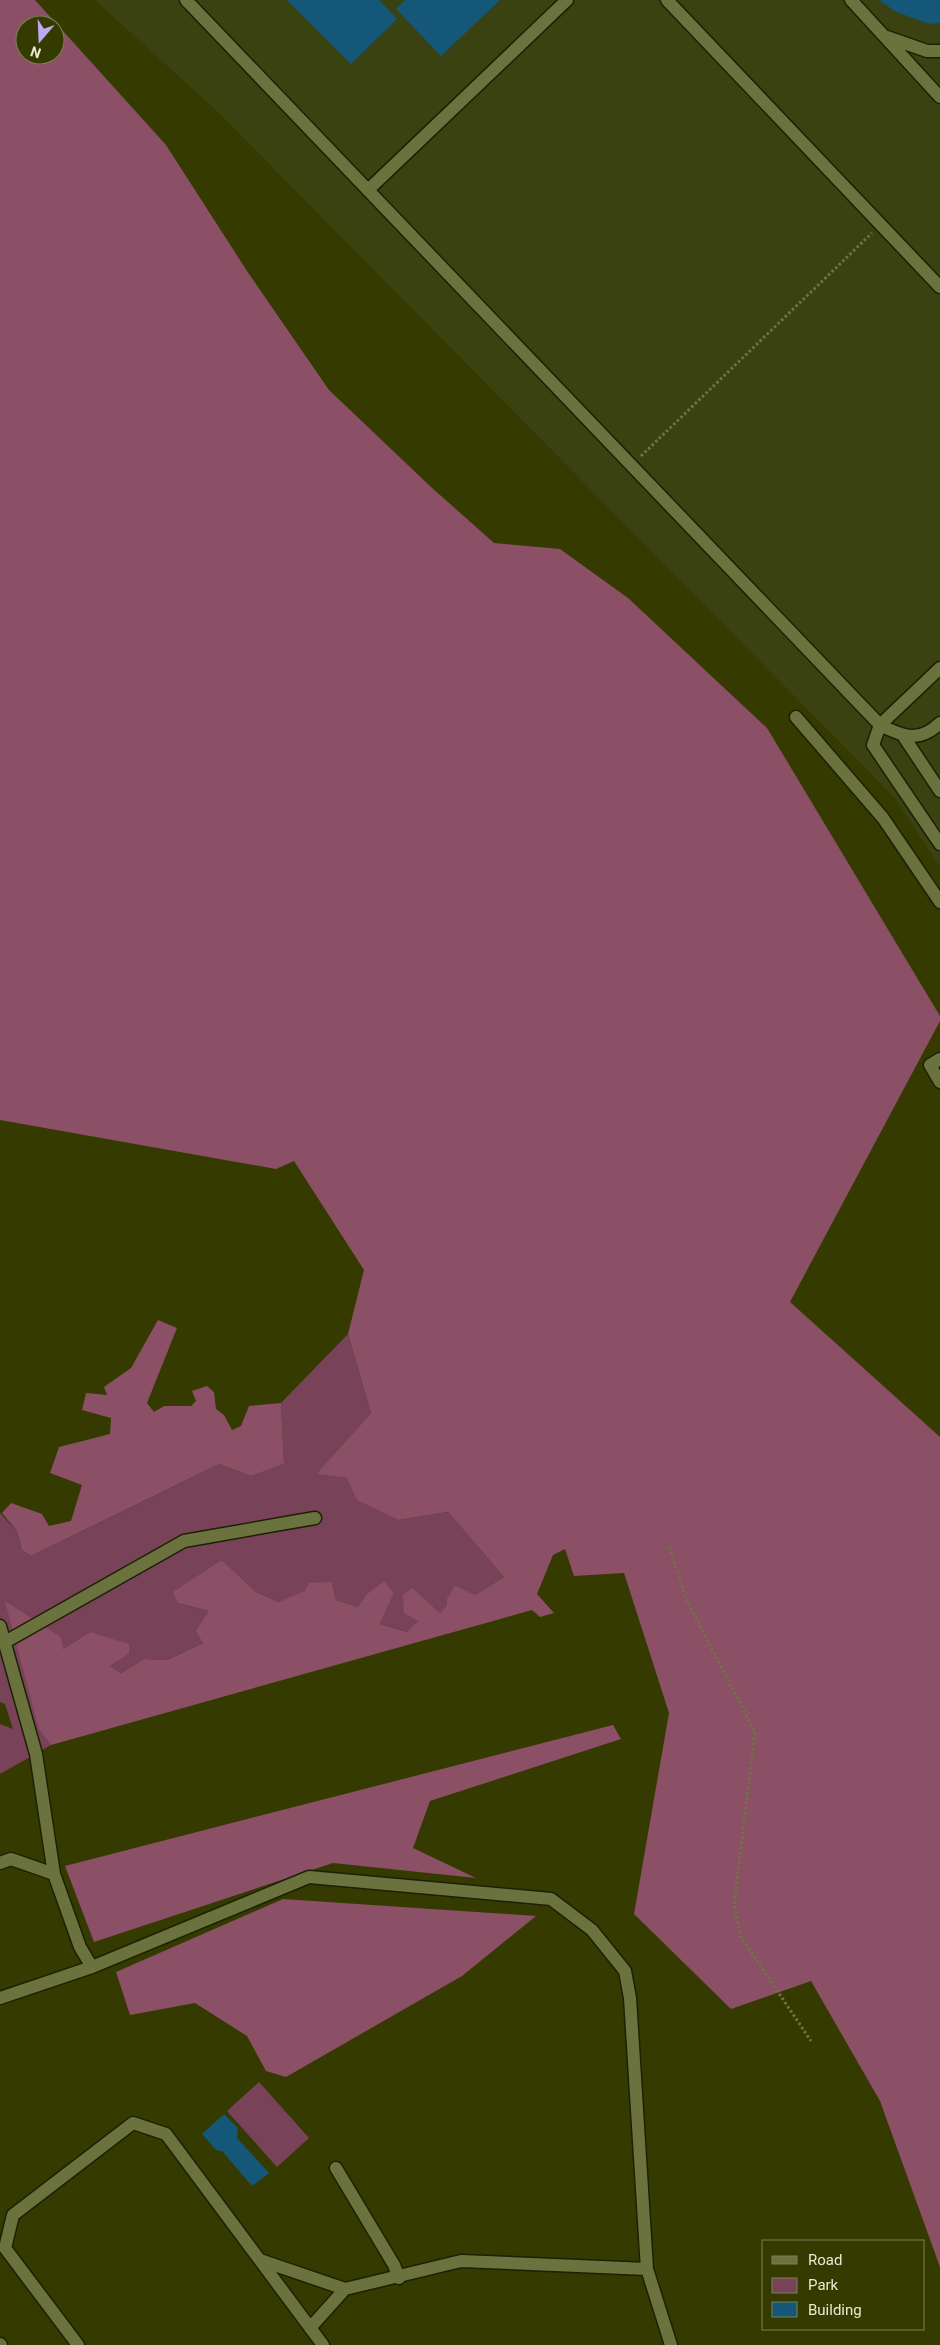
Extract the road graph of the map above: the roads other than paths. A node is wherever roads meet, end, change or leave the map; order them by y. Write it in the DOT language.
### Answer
graph roads {
  1 [pos="186,0"];
  2 [pos="567,0"];
  3 [pos="667,0"];
  4 [pos="851,0"];
  5 [pos="885,36"];
  6 [pos="940,51"];
  7 [pos="940,97"];
  8 [pos="368,190"];
  9 [pos="940,286"];
  10 [pos="940,668"];
  11 [pos="796,717"];
  12 [pos="940,723"];
  13 [pos="880,725"];
  14 [pos="904,737"];
  15 [pos="940,791"];
  16 [pos="940,844"];
  17 [pos="940,902"];
  18 [pos="940,1059"];
  19 [pos="940,1082"];
  20 [pos="315,1518"];
  21 [pos="0,1626"];
  22 [pos="5,1642"];
  23 [pos="0,1863"];
  24 [pos="54,1874"];
  25 [pos="92,1968"];
  26 [pos="0,1998"];
  27 [pos="336,2168"];
  28 [pos="5,2230"];
  29 [pos="260,2260"];
  30 [pos="647,2269"];
  31 [pos="399,2278"];
  32 [pos="345,2289"];
  33 [pos="310,2328"];
  34 [pos="669,2344"];
  35 [pos="78,2345"];
  36 [pos="323,2345"];
  1 -- 8 [label="street"];
  2 -- 8 [label="street"];
  3 -- 9 [label="street"];
  4 -- 5 [label="street"];
  5 -- 6 [label="street"];
  5 -- 7 [label="street"];
  8 -- 13 [label="street"];
  10 -- 13 [label="street"];
  11 -- 17 [label="street"];
  12 -- 14 [label="street"];
  13 -- 14 [label="street"];
  13 -- 16 [label="street"];
  14 -- 15 [label="street"];
  18 -- 19 [label="street"];
  20 -- 22 [label="street"];
  21 -- 22 [label="street"];
  22 -- 24 [label="street"];
  23 -- 24 [label="street"];
  24 -- 25 [label="street"];
  25 -- 26 [label="street"];
  25 -- 30 [label="street"];
  27 -- 31 [label="street"];
  28 -- 29 [label="street"];
  28 -- 35 [label="street"];
  29 -- 32 [label="street"];
  29 -- 33 [label="street"];
  30 -- 31 [label="street"];
  30 -- 34 [label="street"];
  31 -- 32 [label="street"];
  32 -- 33 [label="street"];
  33 -- 36 [label="street"];
}
